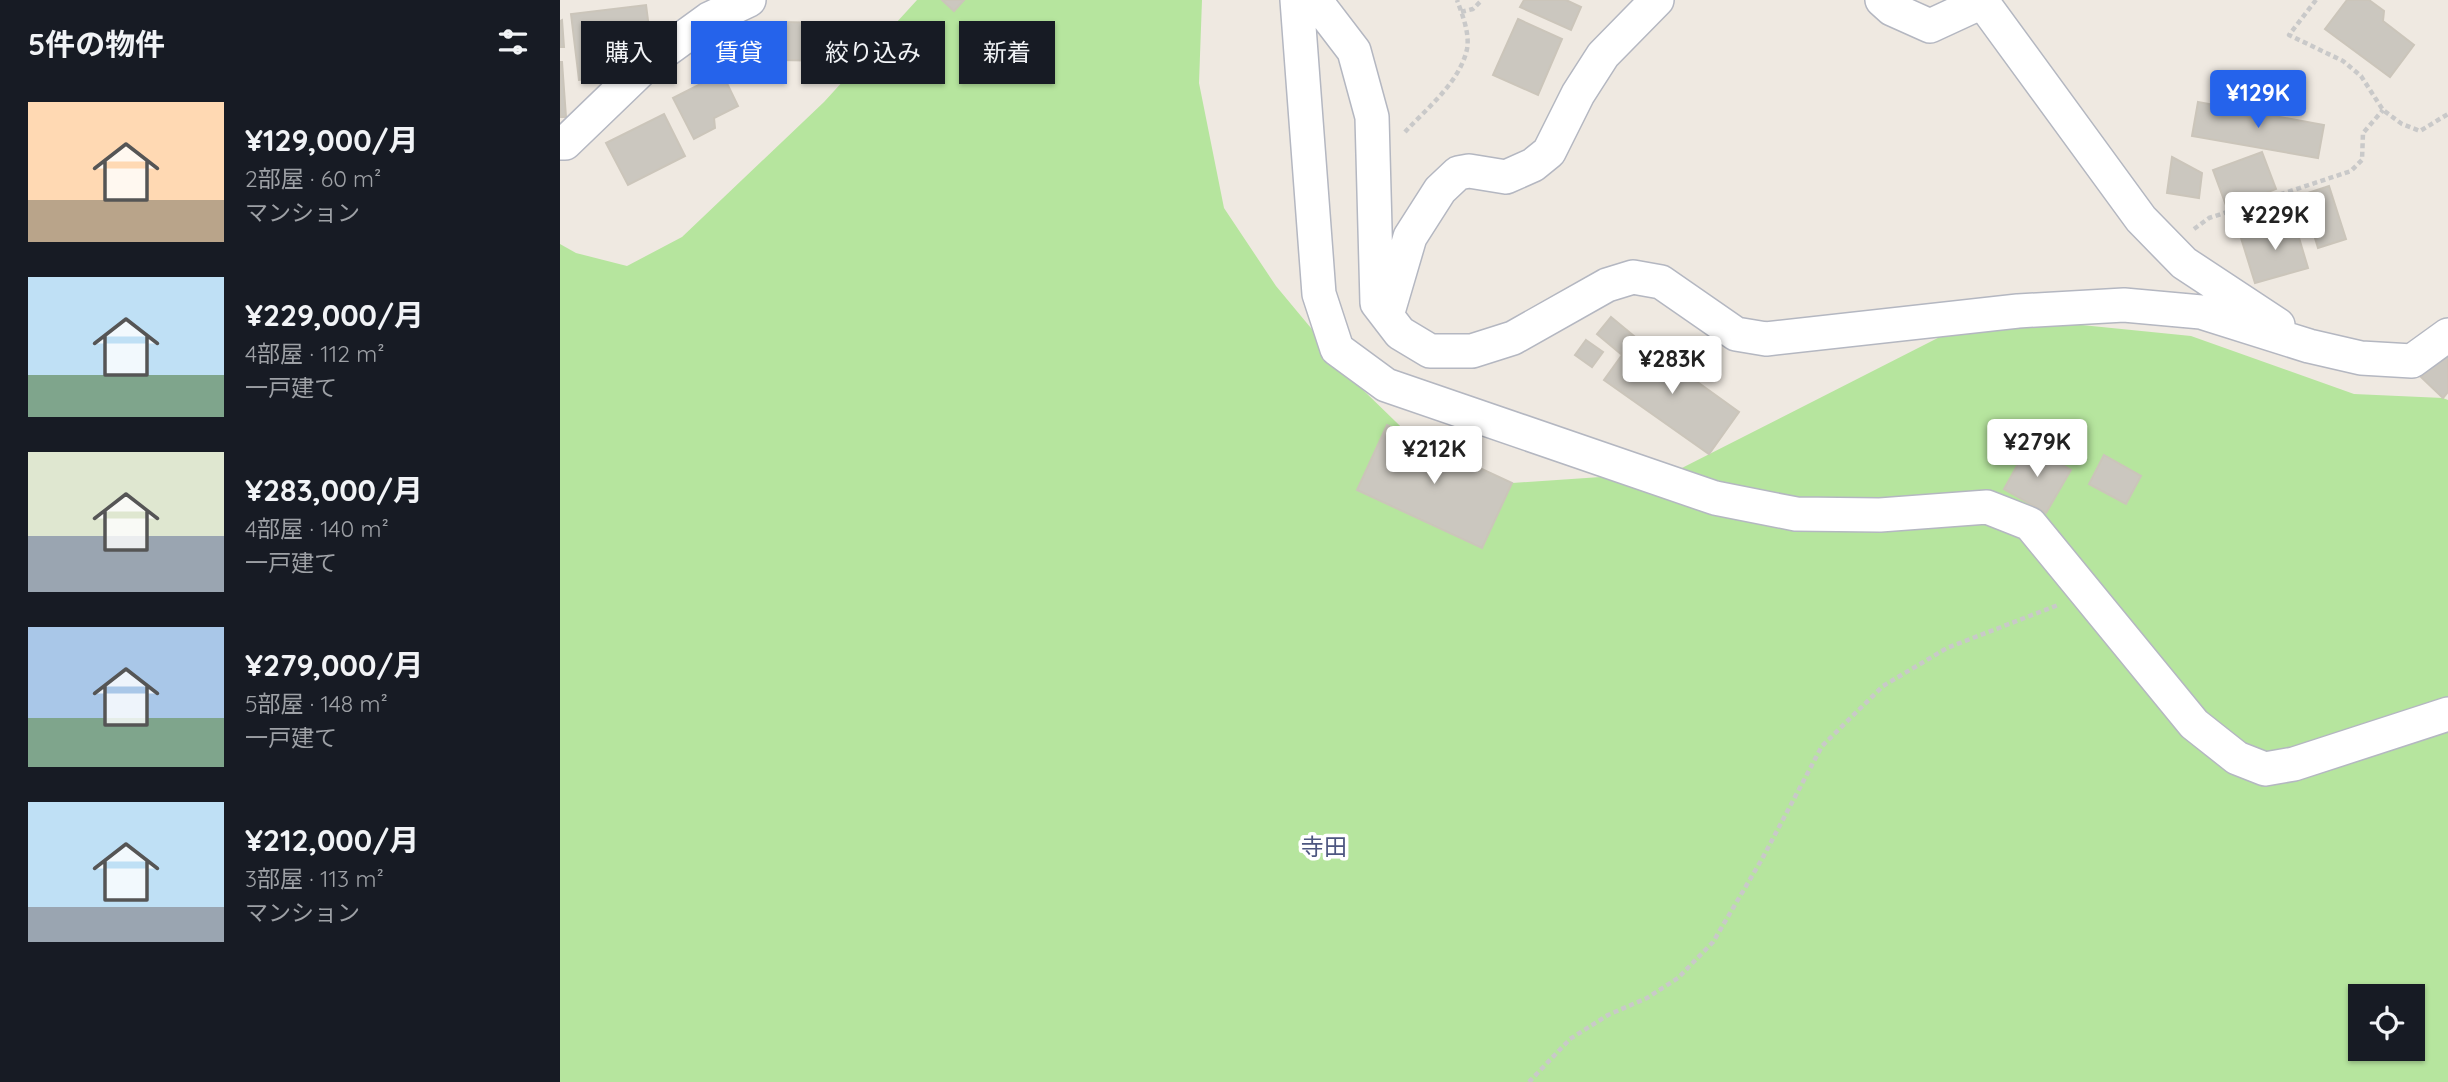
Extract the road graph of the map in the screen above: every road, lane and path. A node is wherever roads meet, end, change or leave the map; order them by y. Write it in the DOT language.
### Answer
graph roads {
  1 [pos="749,0"];
  2 [pos="1297,0"];
  3 [pos="1314,0"];
  4 [pos="1457,0"];
  5 [pos="1482,0"];
  6 [pos="1657,0"];
  7 [pos="1882,0"];
  8 [pos="2315,0"];
  9 [pos="1982,1"];
  10 [pos="1461,12"];
  11 [pos="2383,110"];
  12 [pos="2448,114"];
  13 [pos="560,143"];
  14 [pos="1375,162"];
  15 [pos="2169,248"];
  16 [pos="1387,316"];
  17 [pos="2448,335"];
  18 [pos="2309,346"];
  19 [pos="2085,593"];
  20 [pos="2448,714"];
  21 [pos="1529,1082"];
  1 -- 13 [label="street"];
  2 -- 19 [label="street"];
  3 -- 14 [label="street"];
  4 -- 10 [label="path"];
  5 -- 10 [label="path"];
  6 -- 16 [label="street"];
  7 -- 9 [label="street"];
  8 -- 11 [label="path"];
  9 -- 15 [label="street"];
  10 -- 14 [label="path"];
  11 -- 12 [label="path"];
  11 -- 15 [label="path"];
  14 -- 16 [label="street"];
  15 -- 18 [label="street"];
  16 -- 18 [label="street"];
  17 -- 18 [label="street"];
  19 -- 20 [label="street"];
  19 -- 21 [label="path"];
}
